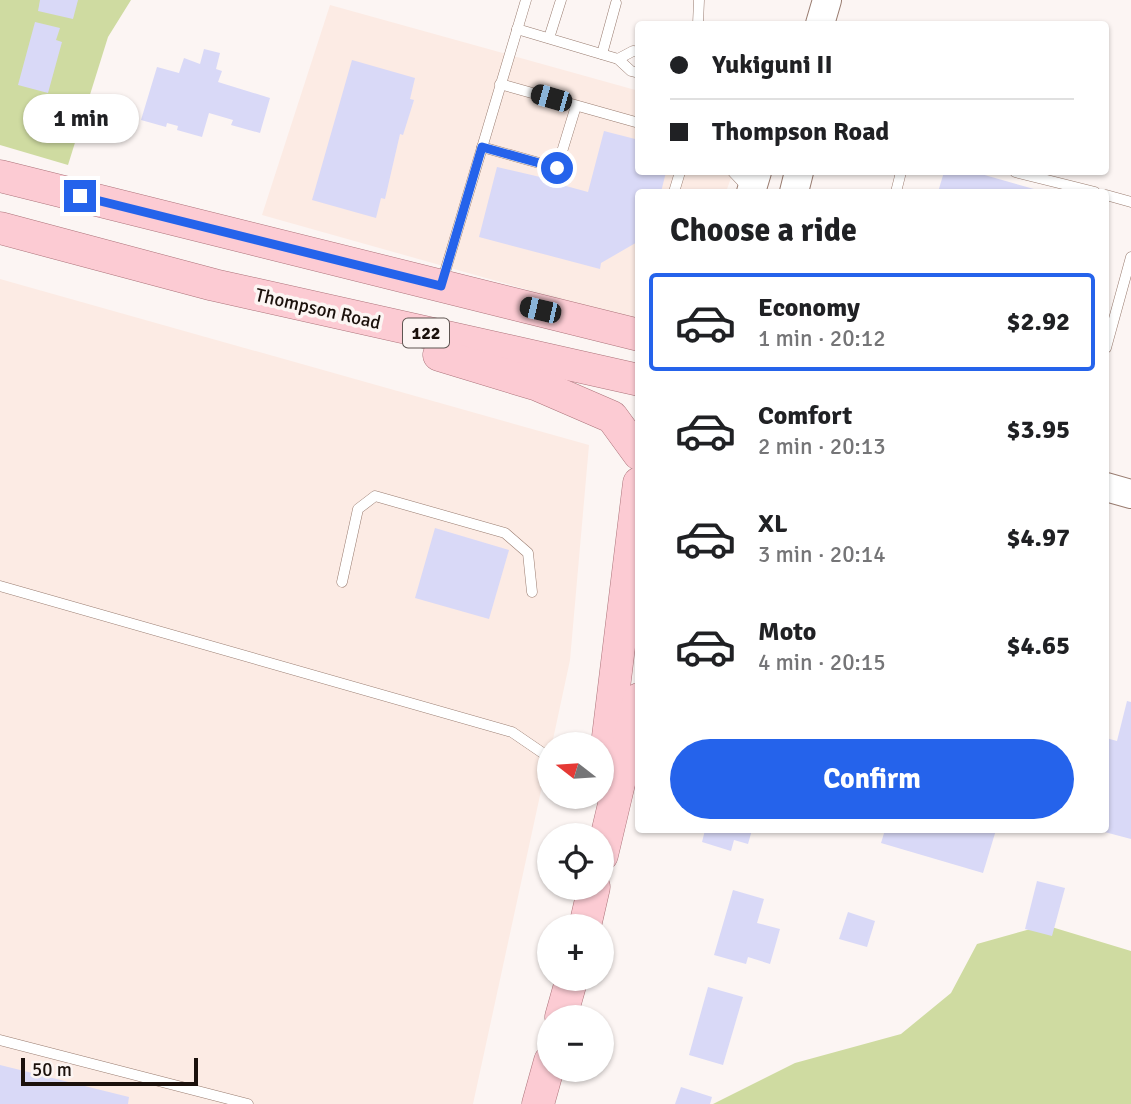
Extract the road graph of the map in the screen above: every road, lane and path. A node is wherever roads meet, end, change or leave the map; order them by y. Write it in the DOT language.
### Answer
graph roads {
  1 [pos="526,0"];
  2 [pos="561,0"];
  3 [pos="699,0"];
  4 [pos="827,0"];
  5 [pos="616,3"];
  6 [pos="698,21"];
  7 [pos="821,21"];
  8 [pos="517,29"];
  9 [pos="549,38"];
  10 [pos="635,51"];
  11 [pos="601,54"];
  12 [pos="618,59"];
  13 [pos="635,72"];
  14 [pos="500,84"];
  15 [pos="576,106"];
  16 [pos="635,122"];
  17 [pos="482,147"];
  18 [pos="1027,175"];
  19 [pos="0,176"];
  20 [pos="1084,189"];
  21 [pos="1109,196"];
  22 [pos="1131,202"];
  23 [pos="0,228"];
  24 [pos="1131,257"];
  25 [pos="214,285"];
  26 [pos="441,286"];
  27 [pos="635,334"];
  28 [pos="1109,337"];
  29 [pos="635,379"];
  30 [pos="635,449"];
  31 [pos="1109,488"];
  32 [pos="1131,495"];
  33 [pos="635,516"];
  34 [pos="342,582"];
  35 [pos="0,586"];
  36 [pos="532,592"];
  37 [pos="635,716"];
  38 [pos="609,732"];
  39 [pos="537,749"];
  40 [pos="610,823"];
  41 [pos="0,1040"];
  42 [pos="544,1082"];
  43 [pos="248,1104"];
  44 [pos="538,1104"];
  1 -- 8 [label="lane"];
  2 -- 9 [label="lane"];
  3 -- 6 [label="lane"];
  4 -- 7 [label="main road"];
  5 -- 11 [label="lane"];
  8 -- 9 [label="lane"];
  8 -- 14 [label="lane"];
  9 -- 11 [label="lane"];
  10 -- 12 [label="lane"];
  11 -- 12 [label="lane"];
  12 -- 13 [label="lane"];
  14 -- 15 [label="lane"];
  14 -- 17 [label="lane"];
  15 -- 16 [label="lane"];
  15 -- 17 [label="lane"];
  17 -- 26 [label="lane"];
  18 -- 20 [label="lane"];
  19 -- 26 [label="main road"];
  21 -- 22 [label="lane"];
  23 -- 25 [label="main road, Thompson Road / 122"];
  24 -- 28 [label="lane"];
  25 -- 29 [label="main road, Thompson Road / 122"];
  25 -- 30 [label="main road"];
  26 -- 27 [label="main road"];
  31 -- 32 [label="main road"];
  33 -- 38 [label="main road"];
  34 -- 36 [label="lane"];
  35 -- 39 [label="lane"];
  37 -- 40 [label="main road"];
  41 -- 43 [label="lane"];
  42 -- 44 [label="main road"];
}
